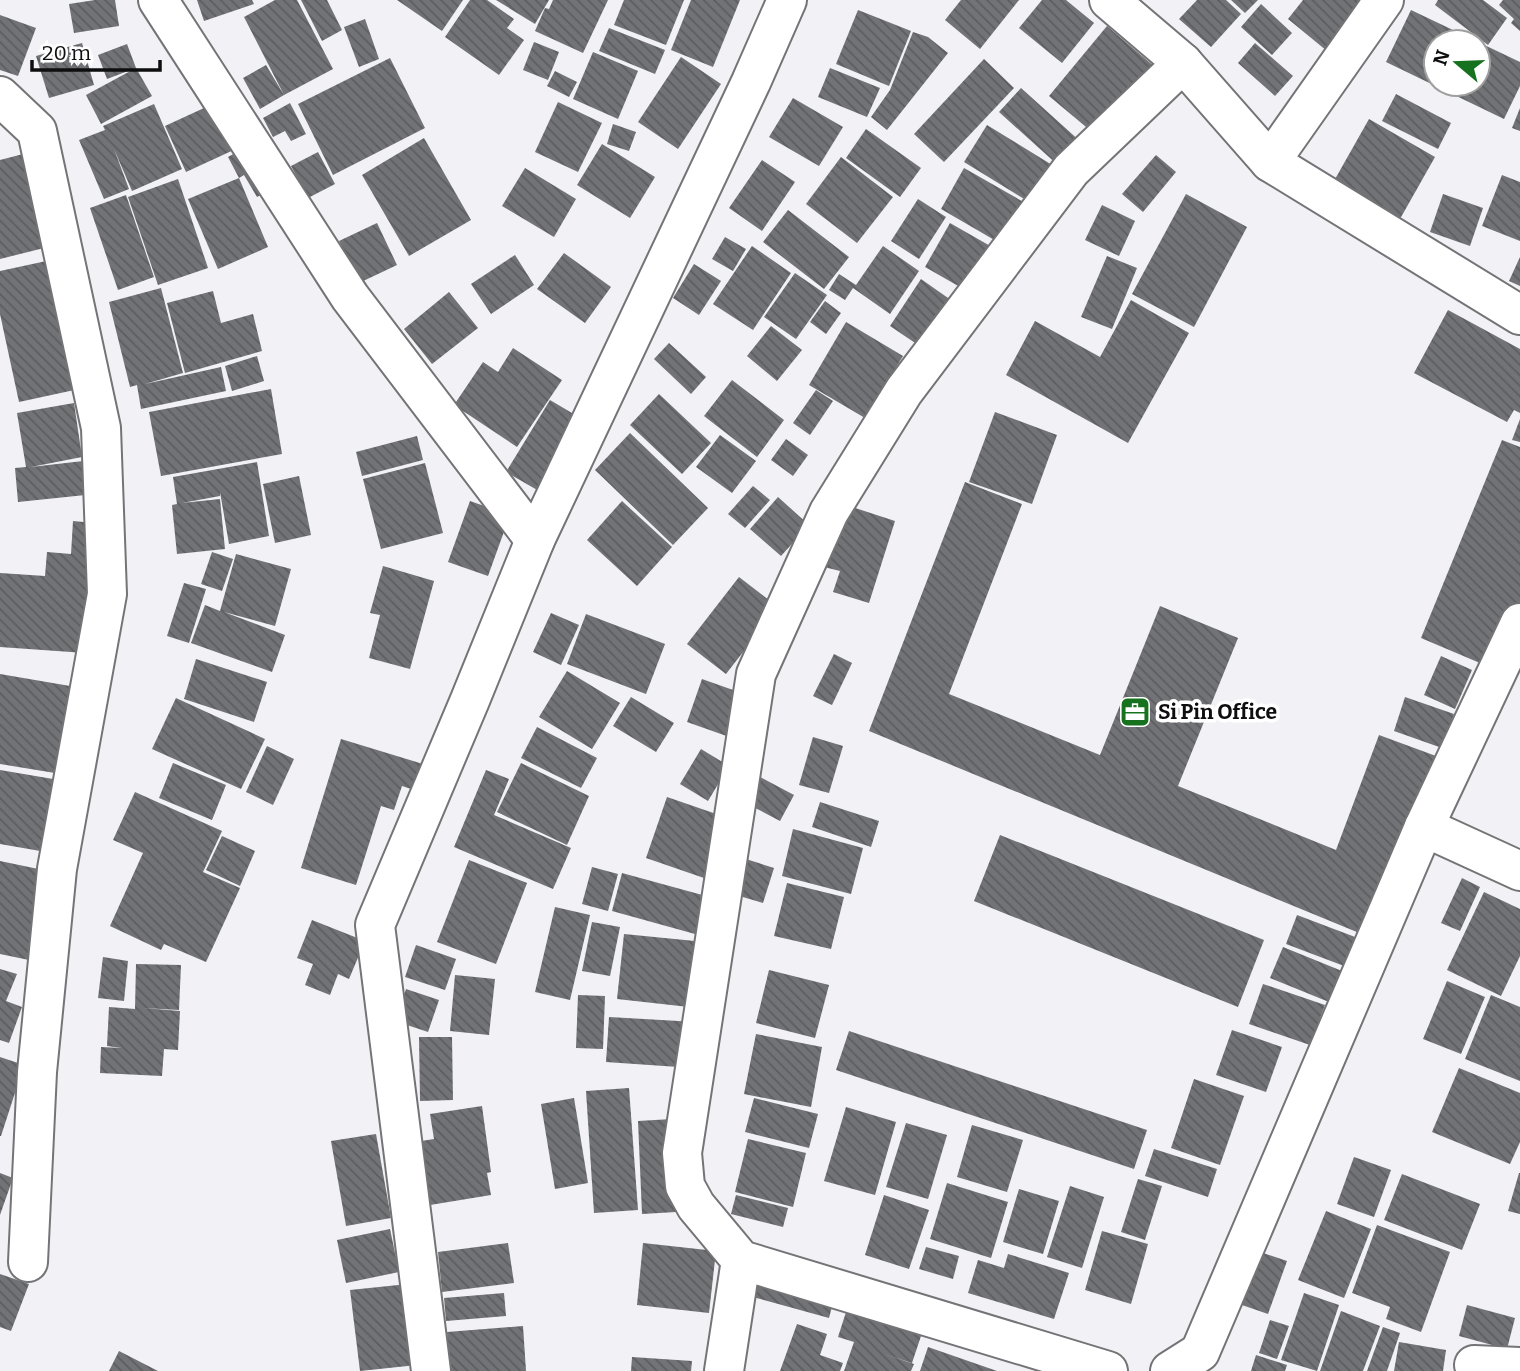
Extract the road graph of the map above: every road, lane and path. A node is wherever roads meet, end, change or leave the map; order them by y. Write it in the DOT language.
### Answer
graph roads {
  1 [pos="158,0"];
  2 [pos="787,0"];
  3 [pos="1109,0"];
  4 [pos="1384,0"];
  5 [pos="1183,63"];
  6 [pos="0,96"];
  7 [pos="1270,162"];
  8 [pos="1520,315"];
  9 [pos="535,540"];
  10 [pos="1520,623"];
  11 [pos="1424,827"];
  12 [pos="1520,871"];
  13 [pos="741,1261"];
  14 [pos="28,1262"];
  15 [pos="1474,1365"];
  16 [pos="1520,1367"];
  17 [pos="432,1371"];
  18 [pos="724,1371"];
  19 [pos="1108,1371"];
  20 [pos="1170,1371"];
  1 -- 9 [label="street"];
  2 -- 9 [label="street"];
  3 -- 5 [label="street"];
  4 -- 7 [label="street"];
  5 -- 7 [label="street"];
  5 -- 13 [label="street"];
  6 -- 14 [label="street"];
  7 -- 8 [label="street"];
  9 -- 17 [label="street"];
  10 -- 11 [label="street"];
  11 -- 12 [label="street"];
  11 -- 20 [label="street"];
  13 -- 18 [label="street"];
  13 -- 19 [label="street"];
  15 -- 16 [label="street"];
}
